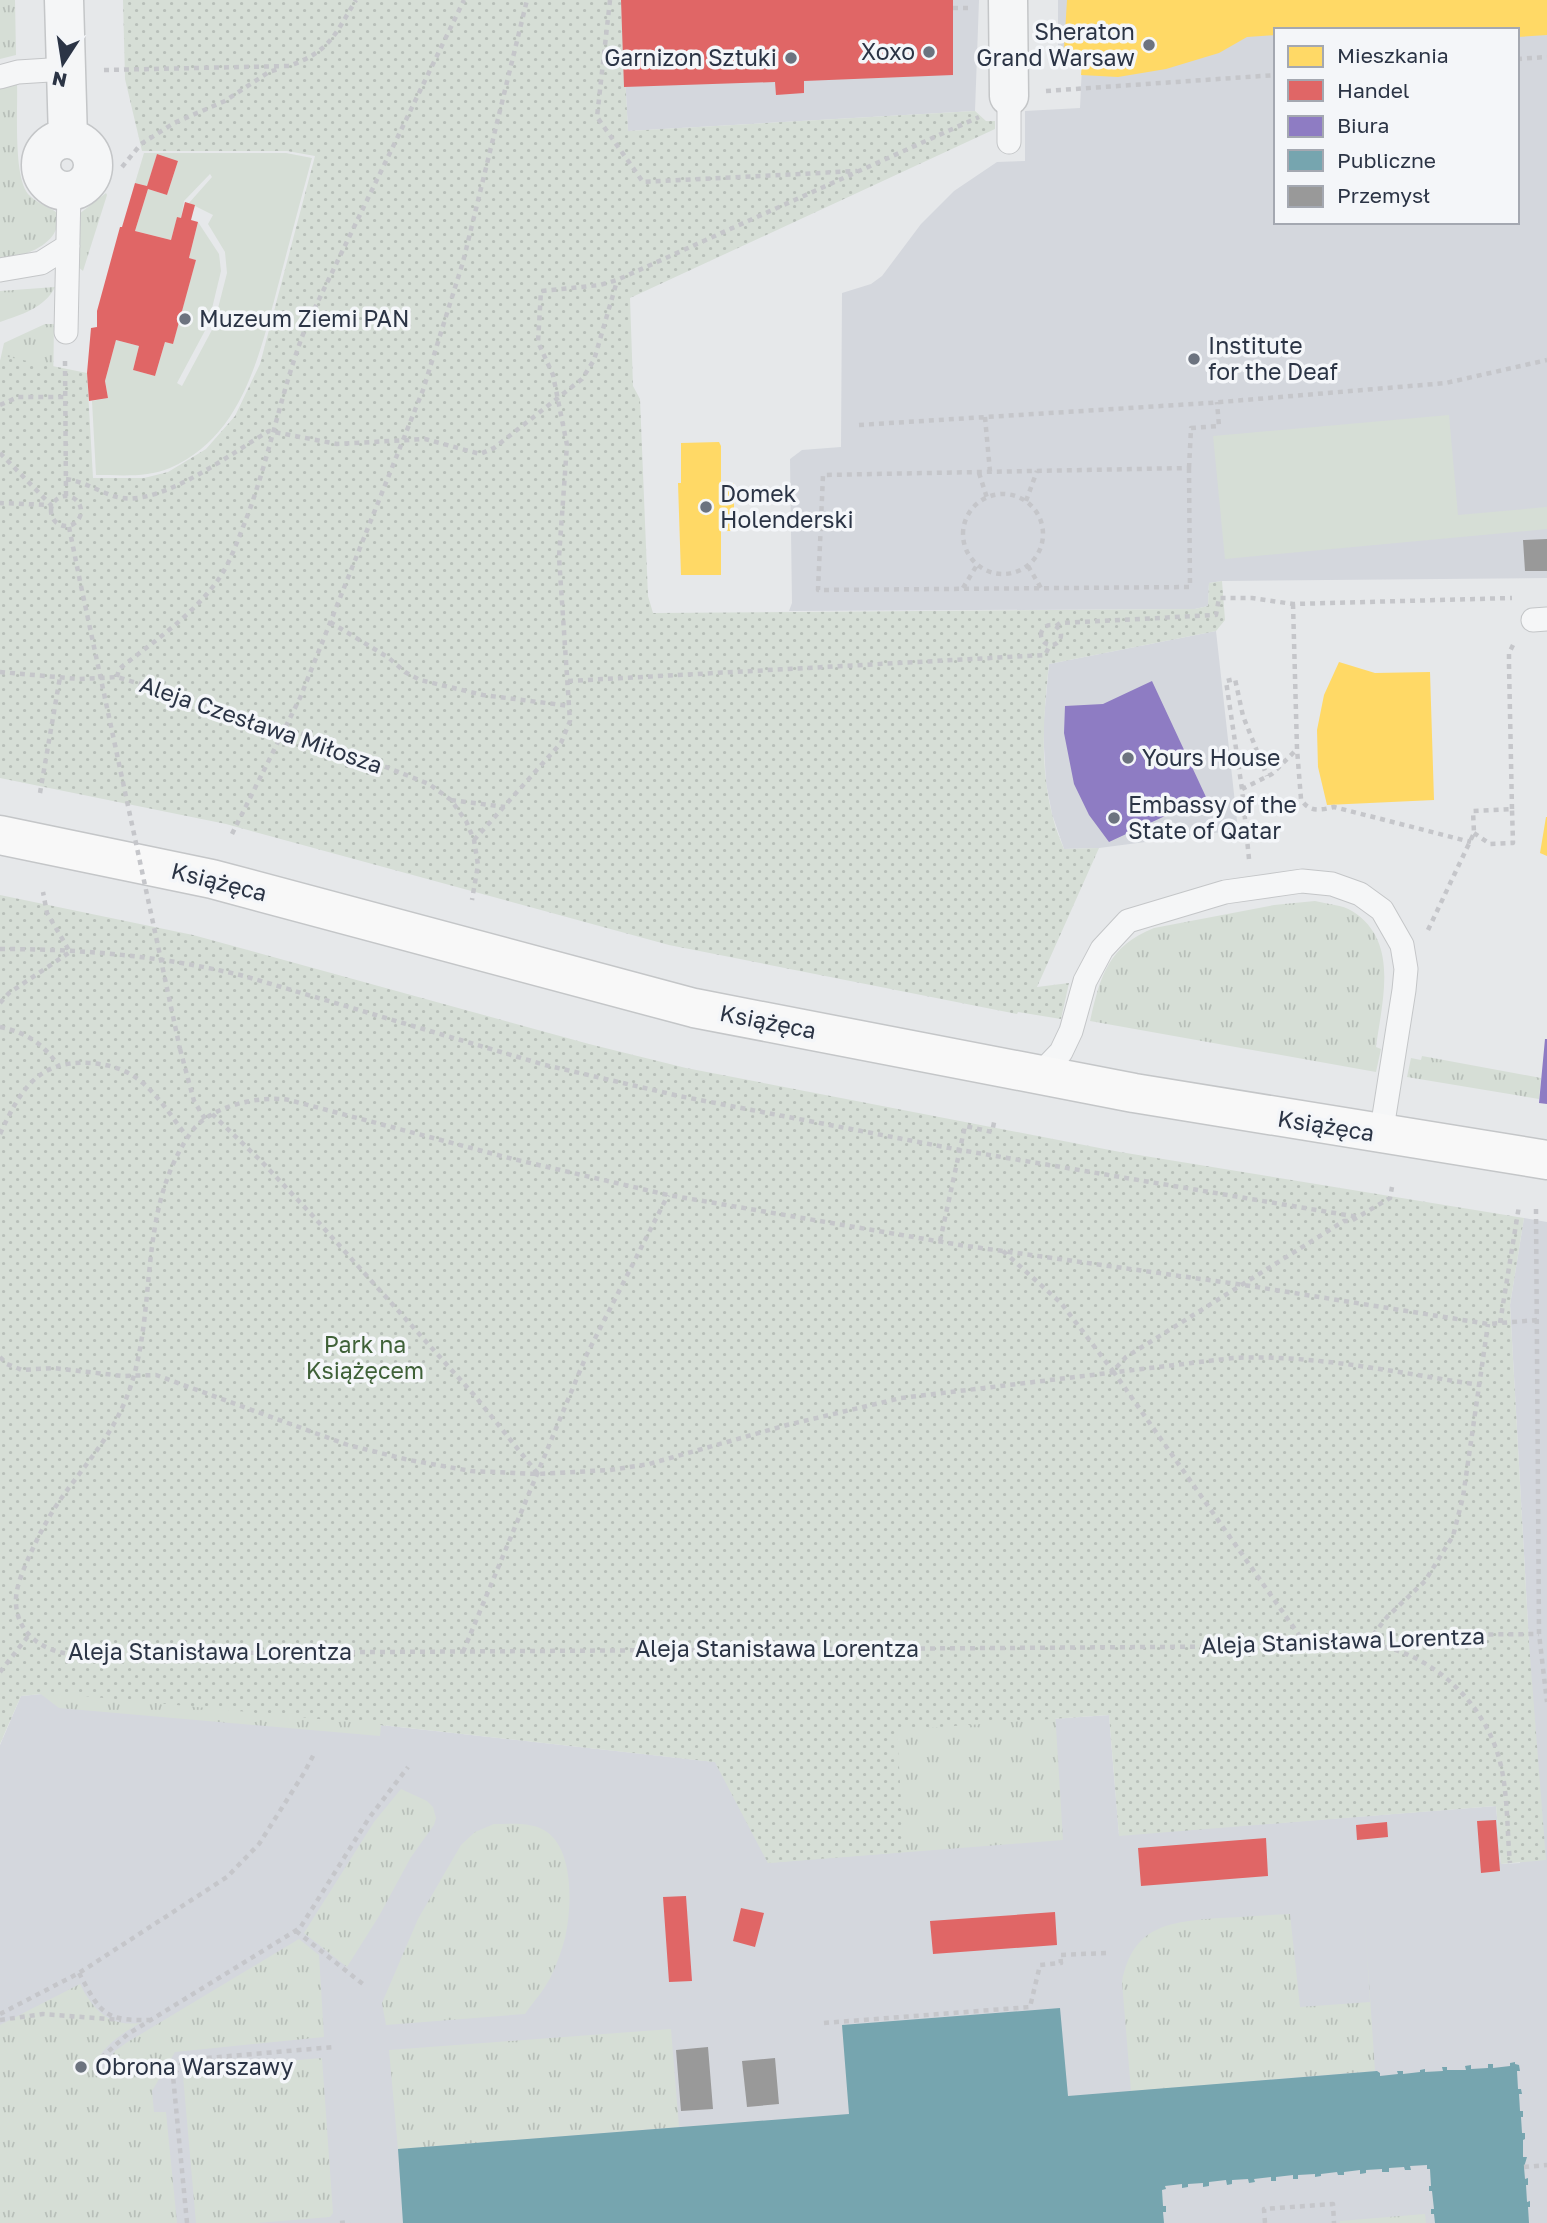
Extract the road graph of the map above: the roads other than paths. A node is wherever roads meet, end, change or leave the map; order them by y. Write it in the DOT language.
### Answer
graph roads {
  1 [pos="64,0"];
  2 [pos="1008,0"];
  3 [pos="66,69"];
  4 [pos="0,77"];
  5 [pos="995,106"];
  6 [pos="1009,142"];
  7 [pos="69,191"];
  8 [pos="68,246"];
  9 [pos="0,270"];
  10 [pos="65,332"];
  11 [pos="0,835"];
  12 [pos="1039,1075"];
  13 [pos="1381,1135"];
  14 [pos="1547,1160"];
  1 -- 3 [label="street"];
  2 -- 5 [label="street"];
  3 -- 4 [label="lane"];
  3 -- 7 [label="street"];
  5 -- 6 [label="lane"];
  7 -- 8 [label="lane"];
  8 -- 9 [label="lane"];
  8 -- 10 [label="lane"];
  11 -- 12 [label="street, Książęca"];
  12 -- 13 [label="street, Książęca"];
  12 -- 13 [label="lane"];
  13 -- 14 [label="street, Książęca"];
}
